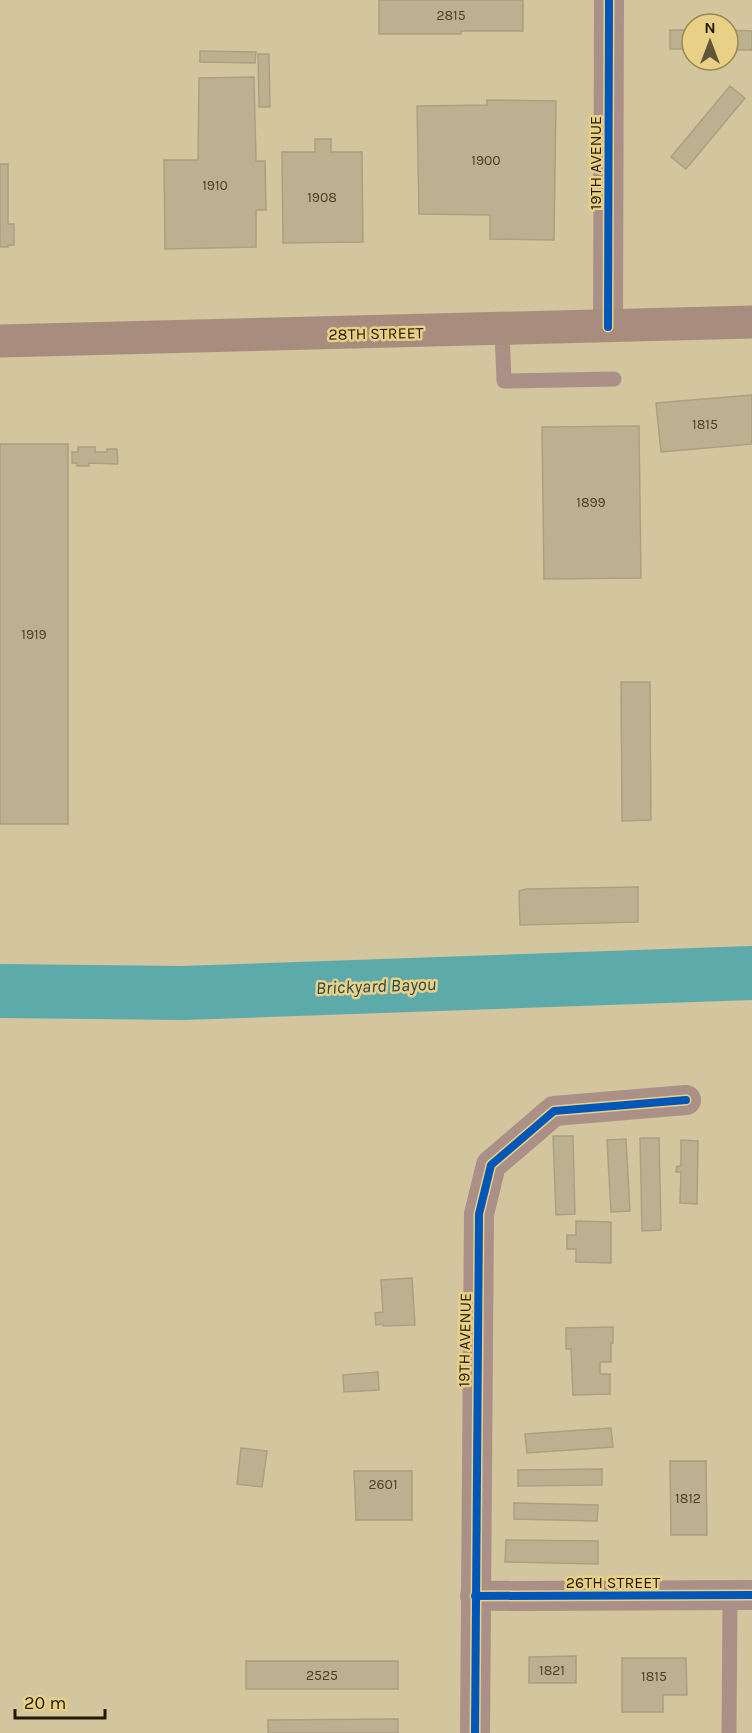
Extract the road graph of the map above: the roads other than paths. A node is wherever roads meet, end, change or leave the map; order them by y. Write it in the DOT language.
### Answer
graph roads {
  1 [pos="609,0"];
  2 [pos="752,322"];
  3 [pos="608,327"];
  4 [pos="502,330"];
  5 [pos="0,341"];
  6 [pos="614,379"];
  7 [pos="686,1100"];
  8 [pos="741,1595"];
  9 [pos="475,1596"];
  10 [pos="475,1733"];
  11 [pos="729,1733"];
  1 -- 3 [label="street, 19TH AVENUE"];
  2 -- 3 [label="main road, 28TH STREET"];
  3 -- 4 [label="main road, 28TH STREET"];
  4 -- 5 [label="main road, 28TH STREET"];
  4 -- 6 [label="lane"];
  7 -- 9 [label="street, 19TH AVENUE"];
  8 -- 9 [label="street, 26TH STREET"];
  8 -- 11 [label="lane"];
  9 -- 10 [label="street, 19TH AVENUE"];
}
